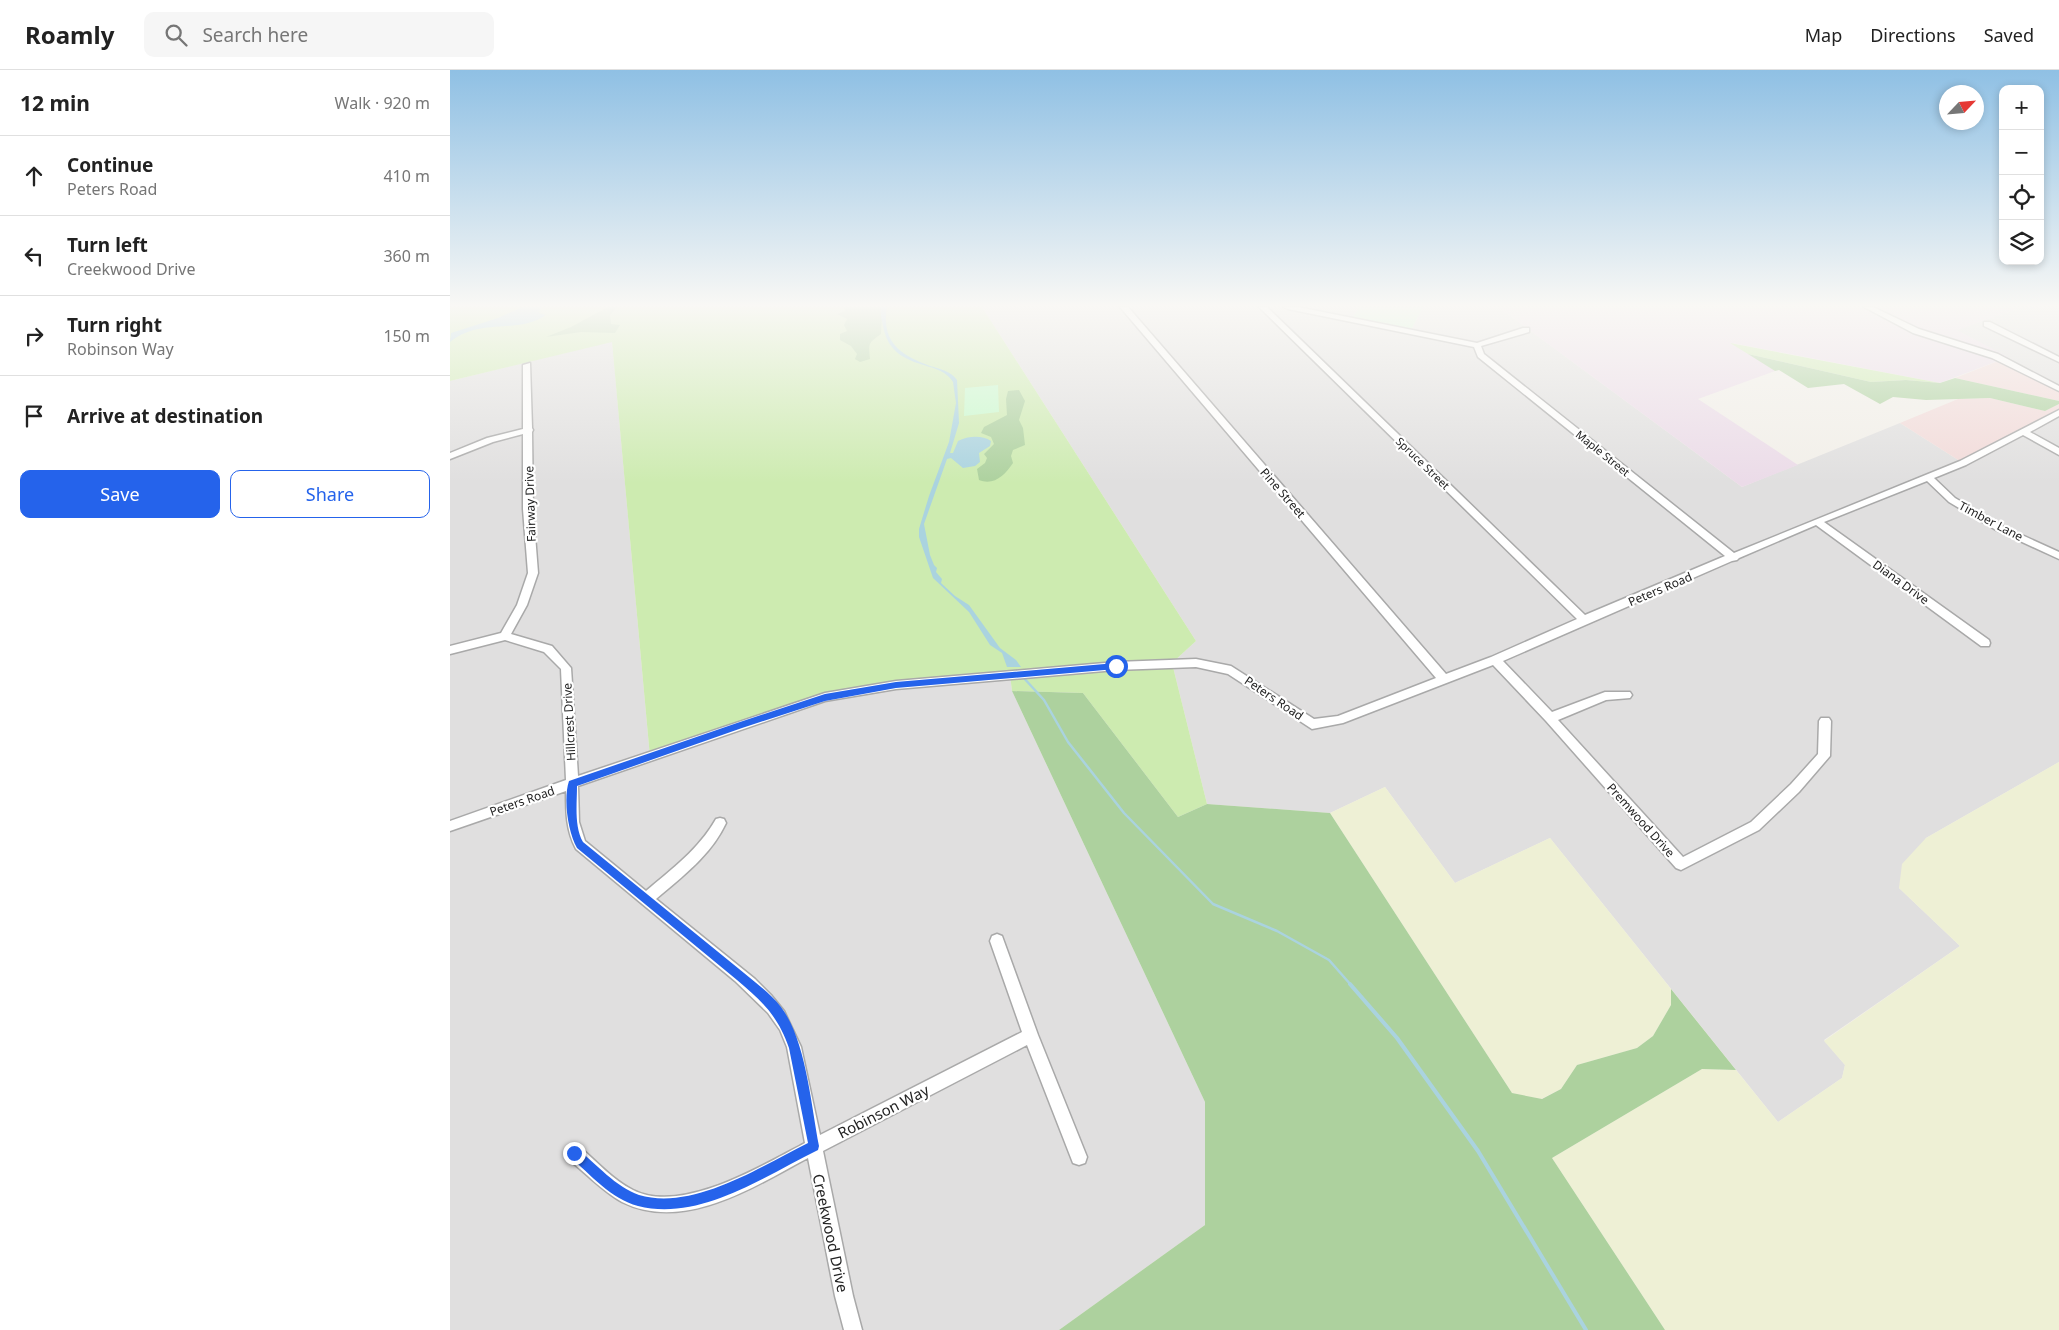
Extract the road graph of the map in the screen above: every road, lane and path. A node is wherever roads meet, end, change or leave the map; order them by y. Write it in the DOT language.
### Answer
graph roads {
  1 [pos="528,365"];
  2 [pos="1174,366"];
  3 [pos="1323,366"];
  4 [pos="1495,366"];
  5 [pos="2014,366"];
  6 [pos="2059,389"];
  7 [pos="2059,413"];
  8 [pos="529,430"];
  9 [pos="2024,432"];
  10 [pos="2059,452"];
  11 [pos="450,456"];
  12 [pos="1928,478"];
  13 [pos="1817,521"];
  14 [pos="2059,556"];
  15 [pos="1734,558"];
  16 [pos="1584,620"];
  17 [pos="505,636"];
  18 [pos="1984,642"];
  19 [pos="450,650"];
  20 [pos="1495,660"];
  21 [pos="1442,679"];
  22 [pos="1626,695"];
  23 [pos="1550,718"];
  24 [pos="1825,721"];
  25 [pos="572,784"];
  26 [pos="720,823"];
  27 [pos="450,826"];
  28 [pos="646,900"];
  29 [pos="997,941"];
  30 [pos="1031,1035"];
  31 [pos="814,1146"];
  32 [pos="574,1153"];
  33 [pos="1079,1157"];
  34 [pos="853,1330"];
  1 -- 8 [label="street, Fairway Drive"];
  2 -- 21 [label="street, Pine Street"];
  3 -- 16 [label="street, Spruce Street"];
  4 -- 15 [label="street, Maple Street"];
  5 -- 6 [label="street"];
  7 -- 9 [label="street, Peters Road"];
  8 -- 11 [label="street"];
  8 -- 17 [label="street, Fairway Drive"];
  9 -- 10 [label="street"];
  9 -- 12 [label="street, Peters Road"];
  12 -- 13 [label="street, Peters Road"];
  12 -- 14 [label="street, Timber Lane"];
  13 -- 15 [label="street, Peters Road"];
  13 -- 18 [label="street, Diana Drive"];
  15 -- 16 [label="street, Peters Road"];
  16 -- 20 [label="street, Peters Road"];
  17 -- 19 [label="street"];
  17 -- 25 [label="street, Hillcrest Drive"];
  20 -- 21 [label="street, Peters Road"];
  20 -- 23 [label="street, Premwood Drive"];
  21 -- 25 [label="street, Peters Road"];
  22 -- 23 [label="street"];
  23 -- 24 [label="street, Premwood Drive"];
  25 -- 27 [label="street, Peters Road"];
  25 -- 28 [label="street, Creekwood Drive"];
  26 -- 28 [label="street"];
  28 -- 31 [label="street, Creekwood Drive"];
  29 -- 30 [label="street"];
  30 -- 31 [label="street, Robinson Way"];
  30 -- 33 [label="street"];
  31 -- 32 [label="street, Robinson Way"];
  31 -- 34 [label="street, Creekwood Drive"];
}
